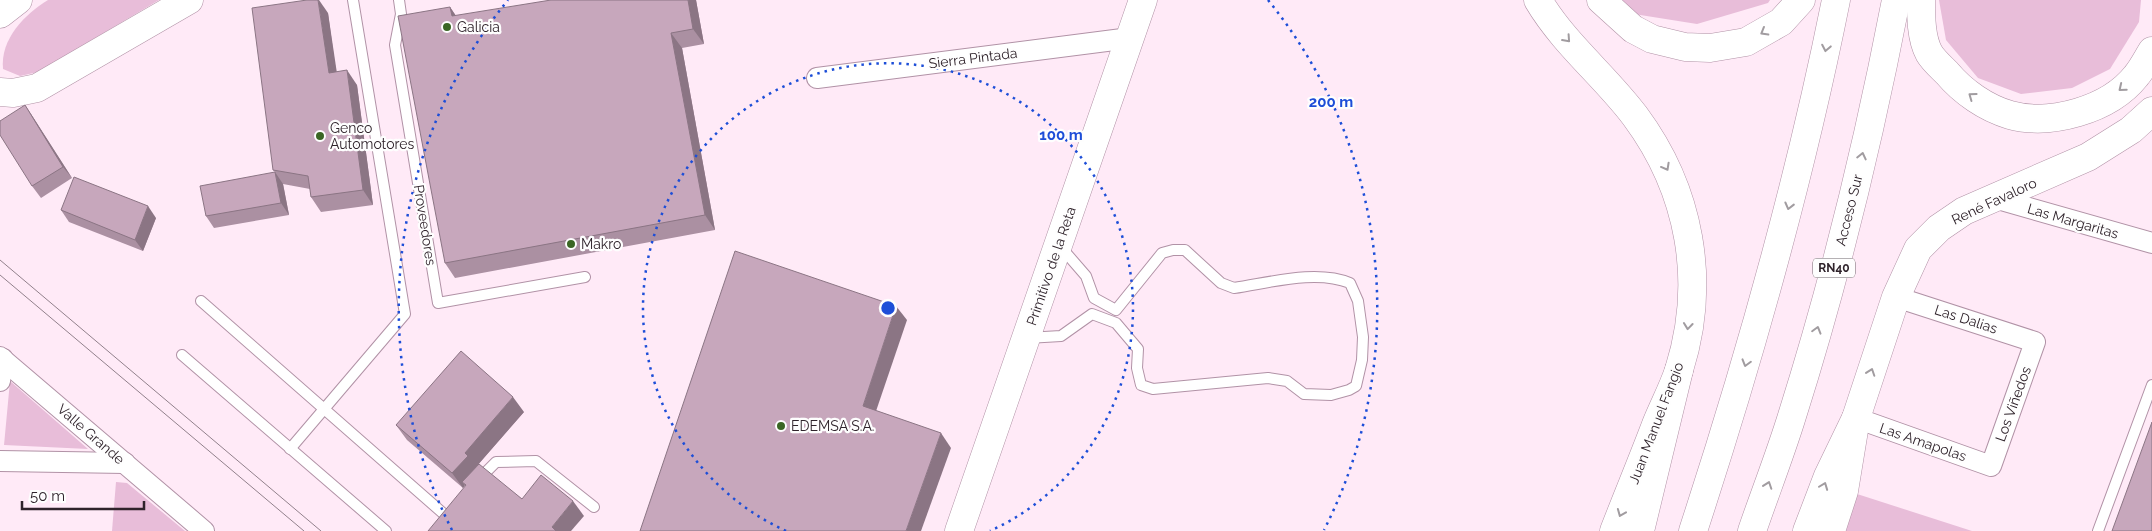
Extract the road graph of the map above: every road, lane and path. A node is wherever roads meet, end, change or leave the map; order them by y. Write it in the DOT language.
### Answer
graph roads {
  1 [pos="18,0"];
  2 [pos="190,0"];
  3 [pos="353,0"];
  4 [pos="399,0"];
  5 [pos="1143,0"];
  6 [pos="1538,0"];
  7 [pos="1601,0"];
  8 [pos="1800,0"];
  9 [pos="1836,0"];
  10 [pos="1896,0"];
  11 [pos="1921,0"];
  12 [pos="0,14"];
  13 [pos="1130,38"];
  14 [pos="2152,51"];
  15 [pos="817,78"];
  16 [pos="0,79"];
  17 [pos="37,88"];
  18 [pos="0,92"];
  19 [pos="2152,111"];
  20 [pos="1994,198"];
  21 [pos="2152,243"];
  22 [pos="1059,244"];
  23 [pos="585,277"];
  24 [pos="1896,297"];
  25 [pos="201,301"];
  26 [pos="1026,338"];
  27 [pos="2035,342"];
  28 [pos="182,355"];
  29 [pos="2,358"];
  30 [pos="1679,370"];
  31 [pos="0,381"];
  32 [pos="2152,385"];
  33 [pos="324,408"];
  34 [pos="1856,418"];
  35 [pos="290,449"];
  36 [pos="0,461"];
  37 [pos="125,463"];
  38 [pos="1991,466"];
  39 [pos="469,489"];
  40 [pos="594,507"];
  41 [pos="436,526"];
  42 [pos="204,531"];
  43 [pos="386,531"];
  44 [pos="959,531"];
  45 [pos="1614,531"];
  46 [pos="1640,531"];
  47 [pos="1693,531"];
  48 [pos="1752,531"];
  49 [pos="1807,531"];
  50 [pos="1831,531"];
  51 [pos="2098,531"];
  1 -- 12 [label="main road"];
  2 -- 17 [label="main road"];
  3 -- 33 [label="lane"];
  4 -- 23 [label="lane, Proveedores"];
  5 -- 13 [label="main road, Primitivo de la Reta"];
  6 -- 30 [label="main road, Juan Manuel Fangio, one-way"];
  8 -- 7 [label="main road, one-way"];
  9 -- 47 [label="main road, one-way"];
  48 -- 10 [label="main road, Acceso Sur / RN40, one-way"];
  14 -- 11 [label="main road, one-way"];
  13 -- 15 [label="street, Sierra Pintada"];
  13 -- 22 [label="main road, Primitivo de la Reta"];
  16 -- 17 [label="main road"];
  17 -- 18 [label="main road"];
  19 -- 20 [label="main road, René Favaloro"];
  20 -- 21 [label="street, Las Margaritas"];
  20 -- 24 [label="main road, René Favaloro"];
  22 -- 26 [label="main road, Primitivo de la Reta"];
  22 -- 26 [label="lane"];
  24 -- 27 [label="street, Las Dalias"];
  34 -- 24 [label="main road, René Favaloro, one-way"];
  25 -- 33 [label="lane"];
  26 -- 44 [label="main road, Primitivo de la Reta"];
  27 -- 38 [label="street, Los Viñedos"];
  28 -- 35 [label="lane"];
  29 -- 31 [label="street"];
  29 -- 37 [label="street, Valle Grande"];
  30 -- 45 [label="main road, Juan Manuel Fangio, one-way"];
  30 -- 46 [label="main road"];
  32 -- 51 [label="lane"];
  33 -- 35 [label="lane"];
  33 -- 41 [label="lane"];
  34 -- 38 [label="street, Las Amapolas"];
  49 -- 34 [label="main road, one-way"];
  34 -- 50 [label="main road"];
  35 -- 43 [label="lane"];
  36 -- 37 [label="street"];
  37 -- 42 [label="street, Valle Grande"];
  39 -- 40 [label="lane"];
}
